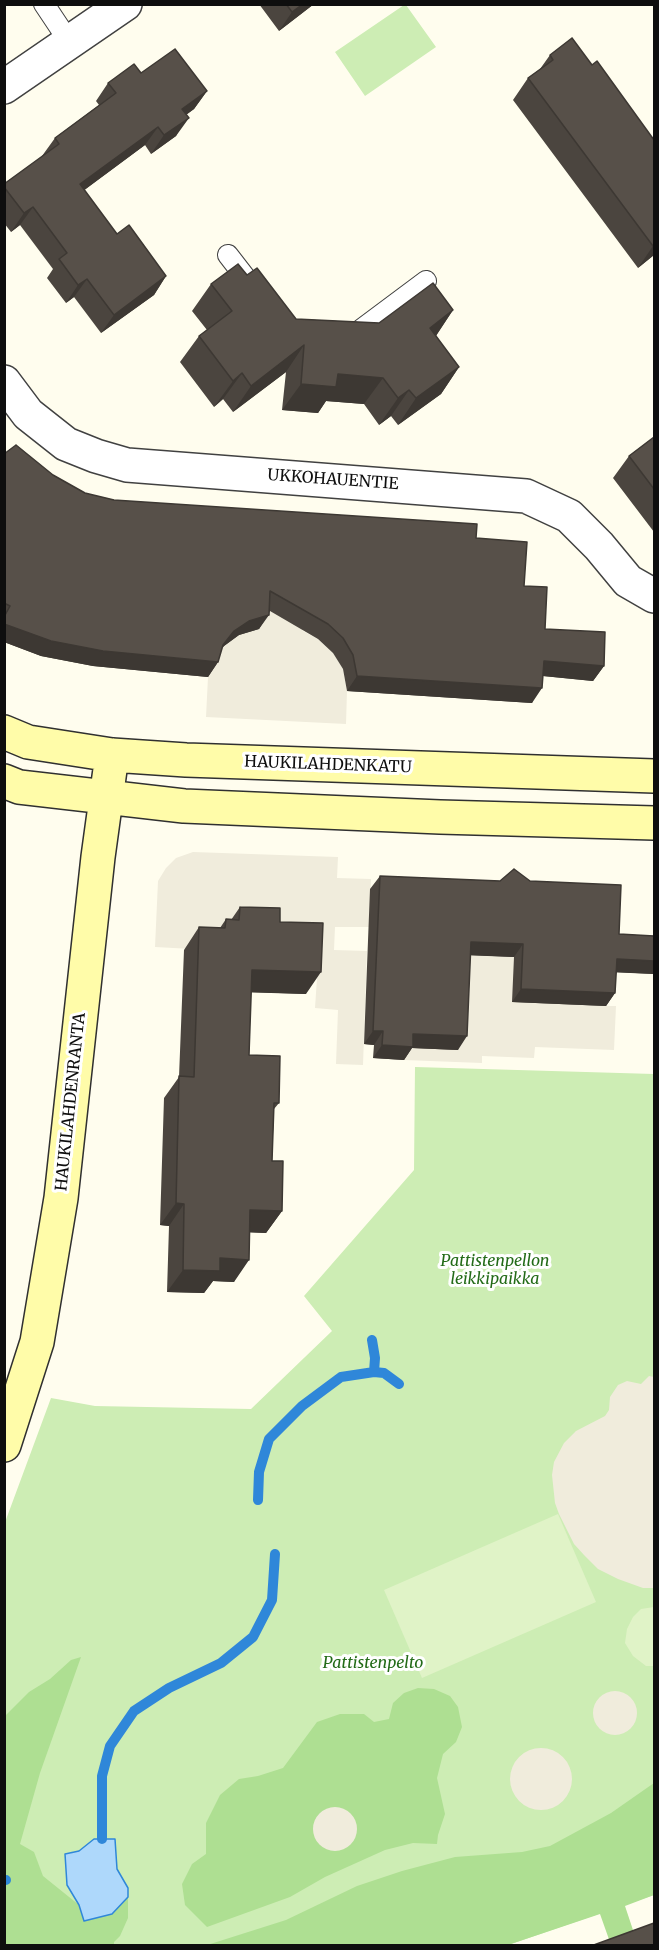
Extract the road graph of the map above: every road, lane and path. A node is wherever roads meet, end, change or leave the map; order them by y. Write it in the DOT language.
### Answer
graph roads {
  1 [pos="44,4"];
  2 [pos="125,4"];
  3 [pos="70,43"];
  4 [pos="4,87"];
  5 [pos="228,255"];
  6 [pos="426,282"];
  7 [pos="261,298"];
  8 [pos="329,336"];
  9 [pos="4,382"];
  10 [pos="654,596"];
  11 [pos="4,732"];
  12 [pos="112,755"];
  13 [pos="654,776"];
  14 [pos="4,781"];
  15 [pos="108,798"];
  16 [pos="654,823"];
  17 [pos="4,1445"];
  1 -- 3 [label="lane"];
  2 -- 3 [label="street"];
  3 -- 4 [label="street"];
  5 -- 7 [label="lane"];
  6 -- 8 [label="lane"];
  9 -- 10 [label="street, UKKOHAUENTIE"];
  11 -- 12 [label="main road, HAUKILAHDENKATU"];
  12 -- 13 [label="main road, HAUKILAHDENKATU"];
  12 -- 15 [label="main road, HAUKILAHDENRANTA"];
  14 -- 15 [label="main road"];
  15 -- 16 [label="main road"];
  15 -- 17 [label="main road, HAUKILAHDENRANTA"];
}
